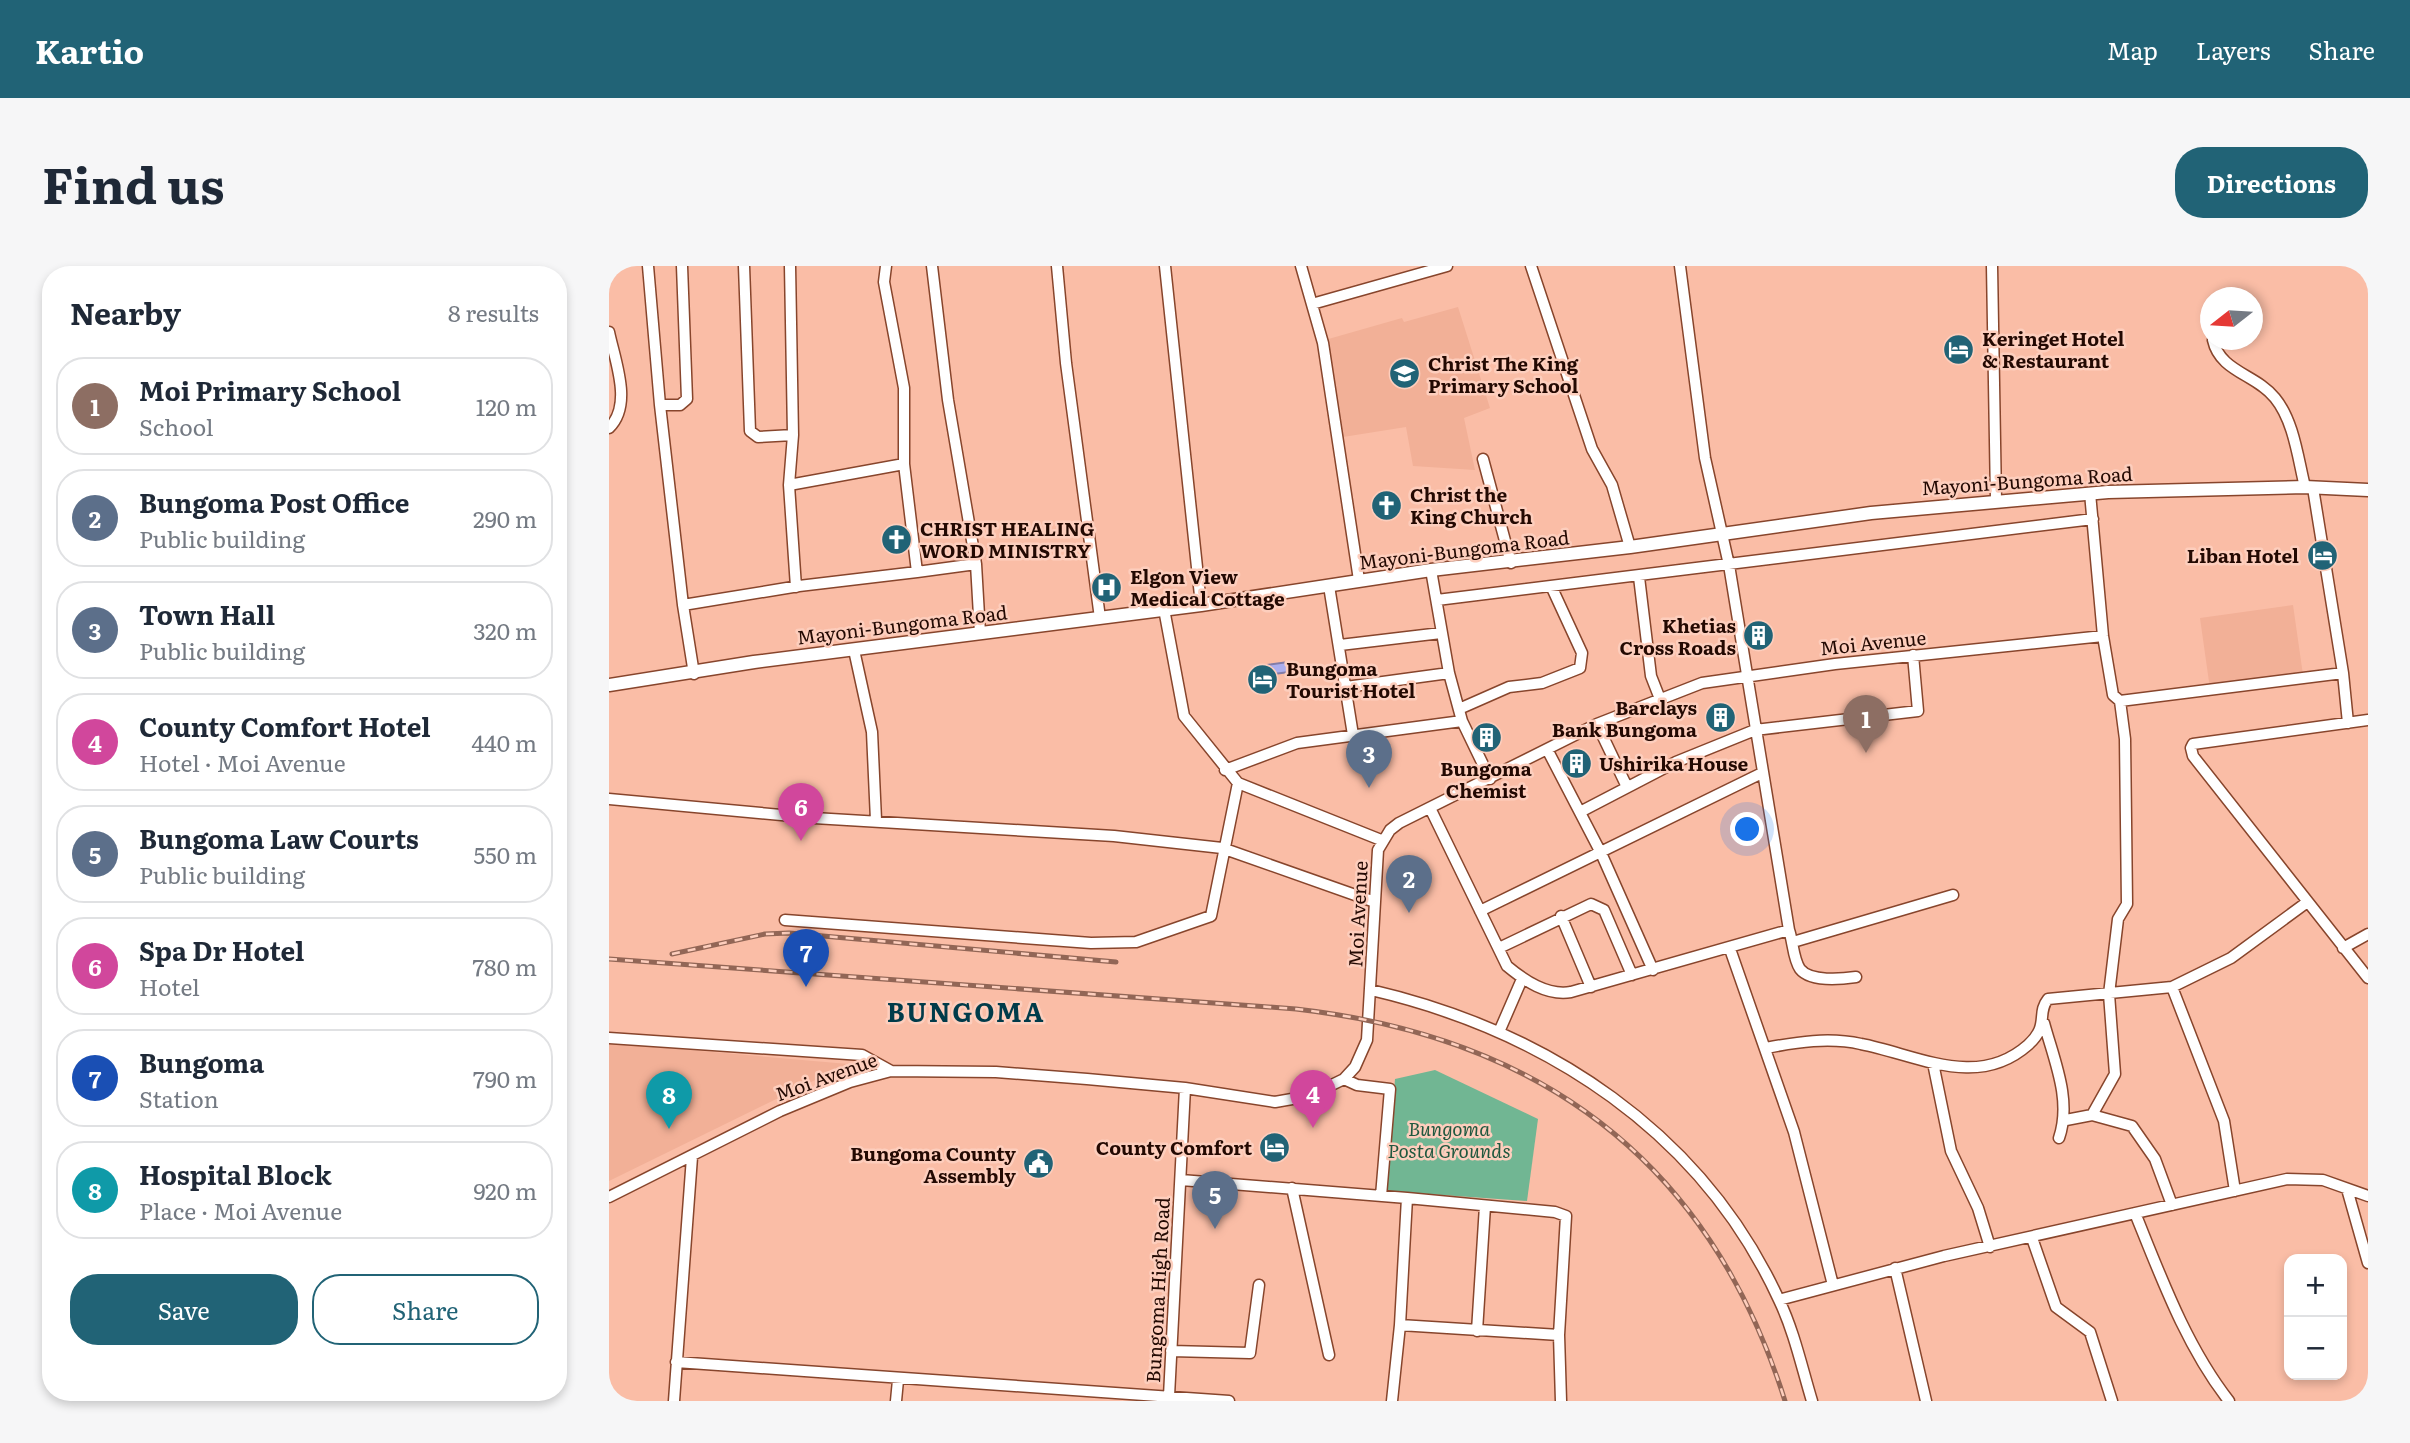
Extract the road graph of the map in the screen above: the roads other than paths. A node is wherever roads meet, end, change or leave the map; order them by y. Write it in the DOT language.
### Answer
graph roads {
  1 [pos="648,266"];
  2 [pos="682,266"];
  3 [pos="744,266"];
  4 [pos="790,266"];
  5 [pos="886,266"];
  6 [pos="932,266"];
  7 [pos="1057,266"];
  8 [pos="1165,266"];
  9 [pos="1301,266"];
  10 [pos="1447,266"];
  11 [pos="1531,266"];
  12 [pos="1680,266"];
  13 [pos="1992,266"];
  14 [pos="1312,304"];
  15 [pos="609,332"];
  16 [pos="2218,350"];
  17 [pos="660,405"];
  18 [pos="609,428"];
  19 [pos="793,435"];
  20 [pos="1483,459"];
  21 [pos="904,464"];
  22 [pos="789,485"];
  23 [pos="2309,487"];
  24 [pos="2368,490"];
  25 [pos="2090,493"];
  26 [pos="1996,500"];
  27 [pos="2093,519"];
  28 [pos="1722,533"];
  29 [pos="1630,547"];
  30 [pos="1511,563"];
  31 [pos="976,564"];
  32 [pos="1729,565"];
  33 [pos="1431,570"];
  34 [pos="917,572"];
  35 [pos="1639,577"];
  36 [pos="1359,580"];
  37 [pos="1329,586"];
  38 [pos="796,587"];
  39 [pos="1552,588"];
  40 [pos="1437,600"];
  41 [pos="683,605"];
  42 [pos="1201,605"];
  43 [pos="1164,609"];
  44 [pos="1100,618"];
  45 [pos="980,633"];
  46 [pos="1441,633"];
  47 [pos="2103,636"];
  48 [pos="1340,645"];
  49 [pos="854,650"];
  50 [pos="1913,655"];
  51 [pos="1449,673"];
  52 [pos="2343,673"];
  53 [pos="694,674"];
  54 [pos="1746,675"];
  55 [pos="609,685"];
  56 [pos="1346,687"];
  57 [pos="1660,699"];
  58 [pos="2120,701"];
  59 [pos="1459,709"];
  60 [pos="2368,720"];
  61 [pos="1462,721"];
  62 [pos="2348,723"];
  63 [pos="1597,724"];
  64 [pos="1755,730"];
  65 [pos="1353,735"];
  66 [pos="1548,751"];
  67 [pos="1225,770"];
  68 [pos="1762,773"];
  69 [pos="1490,779"];
  70 [pos="1238,783"];
  71 [pos="1627,787"];
  72 [pos="609,799"];
  73 [pos="1430,808"];
  74 [pos="1580,812"];
  75 [pos="876,820"];
  76 [pos="1381,841"];
  77 [pos="1222,848"];
  78 [pos="1601,853"];
  79 [pos="1953,895"];
  80 [pos="1375,902"];
  81 [pos="2306,903"];
  82 [pos="1480,911"];
  83 [pos="1561,916"];
  84 [pos="785,920"];
  85 [pos="1789,930"];
  86 [pos="2368,934"];
  87 [pos="1793,942"];
  88 [pos="1499,948"];
  89 [pos="2343,948"];
  90 [pos="1730,949"];
  91 [pos="1653,970"];
  92 [pos="1632,975"];
  93 [pos="1856,977"];
  94 [pos="2368,978"];
  95 [pos="1522,979"];
  96 [pos="1591,987"];
  97 [pos="2172,987"];
  98 [pos="1371,990"];
  99 [pos="2109,994"];
  100 [pos="2044,1023"];
  101 [pos="1499,1032"];
  102 [pos="609,1038"];
  103 [pos="1766,1048"];
  104 [pos="1933,1063"];
  105 [pos="891,1071"];
  106 [pos="1344,1079"];
  107 [pos="1185,1088"];
  108 [pos="2092,1115"];
  109 [pos="2066,1120"];
  110 [pos="2059,1138"];
  111 [pos="692,1157"];
  112 [pos="1181,1180"];
  113 [pos="1292,1188"];
  114 [pos="2347,1188"];
  115 [pos="2235,1191"];
  116 [pos="1381,1196"];
  117 [pos="2368,1196"];
  118 [pos="609,1198"];
  119 [pos="1407,1198"];
  120 [pos="2172,1205"];
  121 [pos="1485,1206"];
  122 [pos="2135,1213"];
  123 [pos="2032,1238"];
  124 [pos="1990,1247"];
  125 [pos="2368,1263"];
  126 [pos="1895,1268"];
  127 [pos="1259,1285"];
  128 [pos="1833,1285"];
  129 [pos="1779,1300"];
  130 [pos="1400,1325"];
  131 [pos="1477,1331"];
  132 [pos="1559,1335"];
  133 [pos="1171,1351"];
  134 [pos="1329,1355"];
  135 [pos="676,1362"];
  136 [pos="898,1380"];
  137 [pos="1080,1396"];
  138 [pos="1169,1396"];
  139 [pos="674,1401"];
  140 [pos="896,1401"];
  141 [pos="1229,1401"];
  142 [pos="1392,1401"];
  143 [pos="1561,1401"];
  144 [pos="1812,1401"];
  145 [pos="1926,1401"];
  146 [pos="2112,1401"];
  147 [pos="2229,1401"];
  1 -- 17 [label="street"];
  2 -- 17 [label="street"];
  3 -- 19 [label="street"];
  4 -- 19 [label="street"];
  5 -- 21 [label="street"];
  6 -- 31 [label="street"];
  7 -- 44 [label="street"];
  8 -- 42 [label="street"];
  9 -- 14 [label="street"];
  10 -- 14 [label="street"];
  11 -- 29 [label="street"];
  12 -- 28 [label="street"];
  13 -- 26 [label="street"];
  14 -- 36 [label="street"];
  15 -- 18 [label="street"];
  16 -- 23 [label="street"];
  17 -- 41 [label="street"];
  19 -- 22 [label="street"];
  20 -- 30 [label="street"];
  21 -- 22 [label="street"];
  21 -- 34 [label="street"];
  22 -- 38 [label="street"];
  23 -- 24 [label="main road, Mayoni-Bungoma Road"];
  23 -- 25 [label="main road, Mayoni-Bungoma Road"];
  23 -- 52 [label="street"];
  25 -- 26 [label="main road, Mayoni-Bungoma Road"];
  25 -- 27 [label="street"];
  26 -- 28 [label="main road, Mayoni-Bungoma Road"];
  27 -- 32 [label="street"];
  27 -- 47 [label="street"];
  28 -- 29 [label="main road, Mayoni-Bungoma Road"];
  28 -- 32 [label="street"];
  29 -- 30 [label="main road, Mayoni-Bungoma Road"];
  30 -- 33 [label="main road, Mayoni-Bungoma Road"];
  31 -- 34 [label="street"];
  31 -- 45 [label="street"];
  32 -- 35 [label="street"];
  32 -- 54 [label="street"];
  33 -- 36 [label="main road, Mayoni-Bungoma Road"];
  33 -- 40 [label="street"];
  34 -- 38 [label="street"];
  35 -- 39 [label="street"];
  35 -- 57 [label="street"];
  36 -- 37 [label="main road, Mayoni-Bungoma Road"];
  37 -- 42 [label="main road, Mayoni-Bungoma Road"];
  37 -- 48 [label="street"];
  38 -- 41 [label="street"];
  39 -- 40 [label="street"];
  39 -- 59 [label="street"];
  40 -- 46 [label="street"];
  41 -- 53 [label="street"];
  42 -- 43 [label="main road, Mayoni-Bungoma Road"];
  43 -- 44 [label="main road, Mayoni-Bungoma Road"];
  43 -- 67 [label="street"];
  44 -- 45 [label="main road, Mayoni-Bungoma Road"];
  45 -- 49 [label="main road, Mayoni-Bungoma Road"];
  46 -- 48 [label="street"];
  46 -- 51 [label="street"];
  47 -- 50 [label="street, Moi Avenue"];
  47 -- 58 [label="street"];
  48 -- 56 [label="street"];
  49 -- 53 [label="main road, Mayoni-Bungoma Road"];
  49 -- 75 [label="street"];
  50 -- 54 [label="street, Moi Avenue"];
  50 -- 64 [label="street"];
  51 -- 56 [label="street"];
  51 -- 59 [label="street"];
  52 -- 58 [label="street"];
  52 -- 62 [label="street"];
  53 -- 55 [label="main road, Mayoni-Bungoma Road"];
  54 -- 57 [label="street, Moi Avenue"];
  54 -- 64 [label="street"];
  56 -- 65 [label="street"];
  57 -- 63 [label="street, Moi Avenue"];
  58 -- 99 [label="street"];
  59 -- 61 [label="street"];
  60 -- 62 [label="street"];
  61 -- 65 [label="street"];
  61 -- 69 [label="street"];
  62 -- 81 [label="street"];
  63 -- 66 [label="street, Moi Avenue"];
  63 -- 71 [label="street"];
  64 -- 68 [label="street"];
  64 -- 71 [label="street"];
  65 -- 67 [label="street"];
  66 -- 69 [label="street, Moi Avenue"];
  66 -- 74 [label="street"];
  67 -- 70 [label="street"];
  68 -- 78 [label="street"];
  68 -- 85 [label="street"];
  69 -- 73 [label="street, Moi Avenue"];
  70 -- 76 [label="street"];
  70 -- 77 [label="street"];
  71 -- 74 [label="street"];
  72 -- 75 [label="street"];
  73 -- 76 [label="street, Moi Avenue"];
  73 -- 82 [label="street"];
  74 -- 78 [label="street"];
  75 -- 77 [label="street"];
  76 -- 80 [label="street, Moi Avenue"];
  77 -- 80 [label="street"];
  77 -- 84 [label="street"];
  78 -- 82 [label="street"];
  78 -- 91 [label="street"];
  79 -- 87 [label="street"];
  80 -- 98 [label="street, Moi Avenue"];
  81 -- 89 [label="street"];
  81 -- 97 [label="street"];
  82 -- 88 [label="street"];
  83 -- 88 [label="street"];
  83 -- 92 [label="street"];
  83 -- 96 [label="street"];
  85 -- 87 [label="street"];
  85 -- 90 [label="street"];
  86 -- 89 [label="street"];
  87 -- 93 [label="street"];
  88 -- 95 [label="street"];
  89 -- 94 [label="street"];
  90 -- 91 [label="street"];
  90 -- 103 [label="street"];
  91 -- 92 [label="street"];
  92 -- 96 [label="street"];
  95 -- 96 [label="street"];
  95 -- 101 [label="street"];
  97 -- 99 [label="street"];
  97 -- 115 [label="street"];
  98 -- 101 [label="street"];
  98 -- 106 [label="street, Moi Avenue"];
  99 -- 100 [label="street"];
  99 -- 108 [label="street"];
  100 -- 104 [label="street"];
  100 -- 109 [label="street"];
  101 -- 129 [label="street"];
  102 -- 105 [label="street"];
  103 -- 104 [label="street"];
  103 -- 128 [label="street"];
  104 -- 124 [label="street"];
  105 -- 107 [label="street, Moi Avenue"];
  105 -- 111 [label="street, Moi Avenue"];
  106 -- 107 [label="street, Moi Avenue"];
  106 -- 116 [label="street"];
  107 -- 112 [label="street, Bungoma High Road"];
  108 -- 109 [label="street"];
  108 -- 120 [label="street"];
  109 -- 110 [label="street"];
  111 -- 118 [label="street, Moi Avenue"];
  111 -- 135 [label="street"];
  112 -- 113 [label="street"];
  112 -- 133 [label="street, Bungoma High Road"];
  113 -- 116 [label="street"];
  113 -- 134 [label="street"];
  114 -- 115 [label="street"];
  114 -- 117 [label="street"];
  114 -- 125 [label="street"];
  115 -- 120 [label="street"];
  116 -- 119 [label="street"];
  119 -- 121 [label="street"];
  119 -- 130 [label="street"];
  120 -- 122 [label="street"];
  121 -- 131 [label="street"];
  121 -- 132 [label="street"];
  122 -- 123 [label="street"];
  122 -- 147 [label="street"];
  123 -- 124 [label="street"];
  123 -- 146 [label="street"];
  124 -- 126 [label="street"];
  126 -- 128 [label="street"];
  126 -- 145 [label="street"];
  127 -- 133 [label="street"];
  128 -- 129 [label="street"];
  129 -- 144 [label="street"];
  130 -- 131 [label="street"];
  130 -- 142 [label="street"];
  131 -- 132 [label="street"];
  132 -- 143 [label="street"];
  133 -- 138 [label="street, Bungoma High Road"];
  135 -- 136 [label="street, Bungoma High Road"];
  135 -- 139 [label="street"];
  136 -- 137 [label="street, Bungoma High Road"];
  136 -- 140 [label="street"];
  137 -- 138 [label="street, Bungoma High Road"];
  138 -- 141 [label="street"];
}
